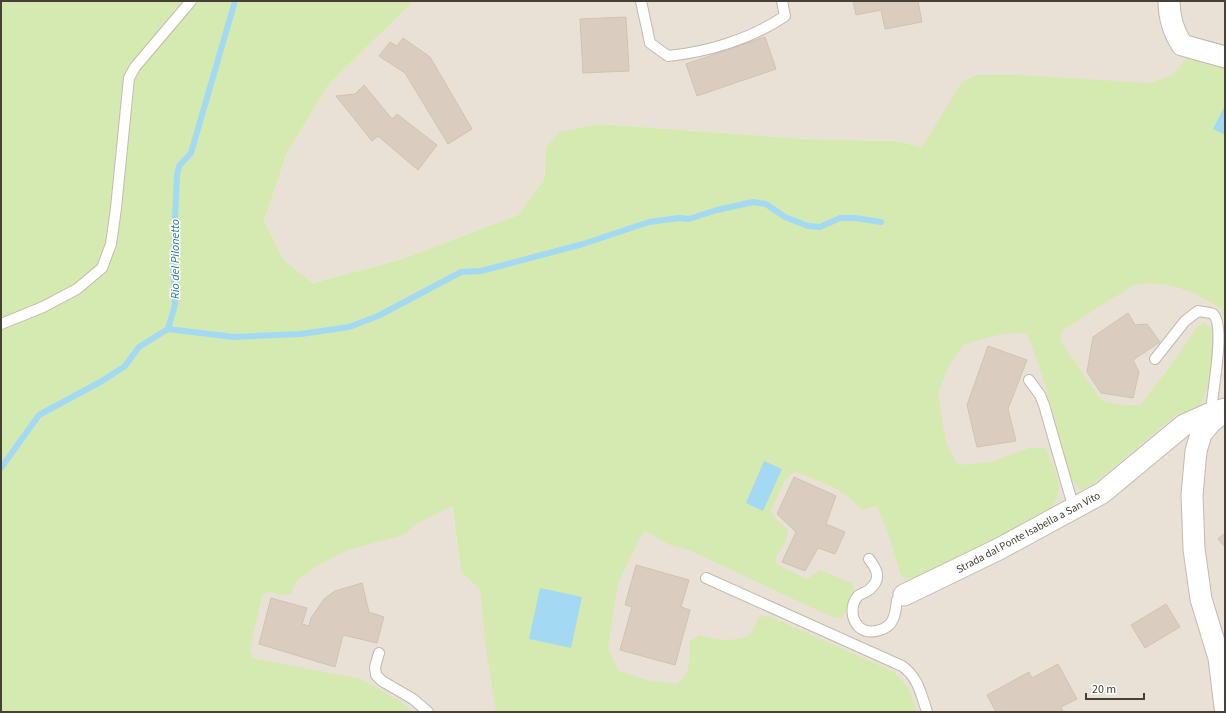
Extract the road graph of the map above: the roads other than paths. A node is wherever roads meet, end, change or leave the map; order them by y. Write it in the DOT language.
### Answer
graph roads {
  1 [pos="191,1"];
  2 [pos="641,1"];
  3 [pos="782,1"];
  4 [pos="1169,1"];
  5 [pos="1225,58"];
  6 [pos="1,324"];
  7 [pos="1155,359"];
  8 [pos="1029,380"];
  9 [pos="1220,411"];
  10 [pos="1074,509"];
  11 [pos="869,559"];
  12 [pos="706,578"];
  13 [pos="904,595"];
  14 [pos="379,652"];
  15 [pos="1225,707"];
  16 [pos="428,712"];
  17 [pos="927,712"];
  1 -- 6 [label="lane"];
  2 -- 3 [label="lane"];
  4 -- 5 [label="street"];
  7 -- 9 [label="lane"];
  8 -- 10 [label="lane"];
  9 -- 10 [label="street, Strada dal Ponte Isabella a San Vito"];
  9 -- 15 [label="street"];
  10 -- 13 [label="street, Strada dal Ponte Isabella a San Vito"];
  11 -- 13 [label="lane"];
  12 -- 17 [label="lane"];
  14 -- 16 [label="lane"];
}
